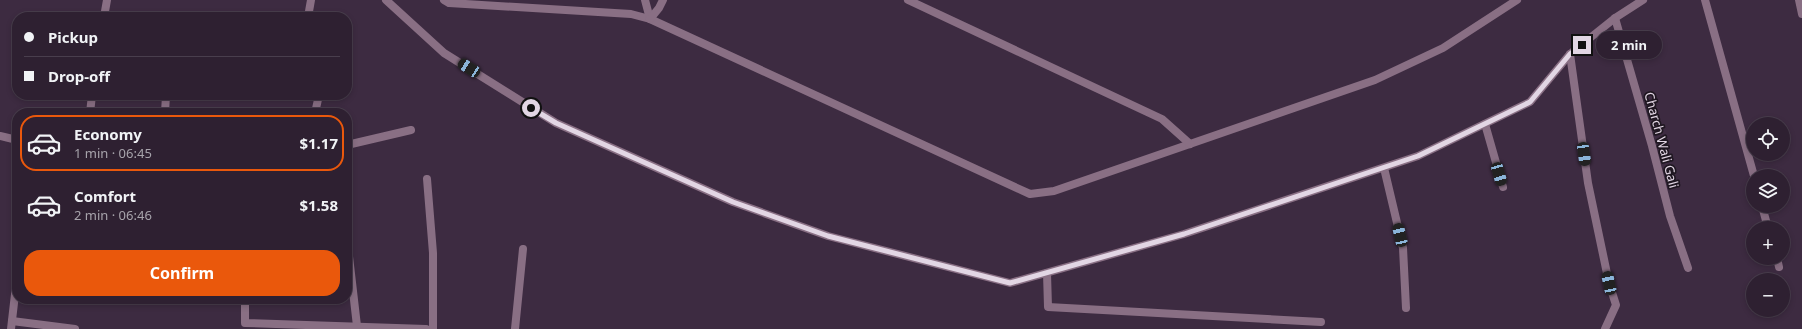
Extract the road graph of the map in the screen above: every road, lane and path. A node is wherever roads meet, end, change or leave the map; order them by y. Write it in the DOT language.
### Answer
graph roads {
  1 [pos="107,0"];
  2 [pos="311,0"];
  3 [pos="386,0"];
  4 [pos="444,0"];
  5 [pos="644,0"];
  6 [pos="663,0"];
  7 [pos="908,0"];
  8 [pos="1517,0"];
  9 [pos="1643,0"];
  10 [pos="1706,0"];
  11 [pos="1799,0"];
  12 [pos="105,12"];
  13 [pos="309,12"];
  14 [pos="1802,14"];
  15 [pos="1615,18"];
  16 [pos="650,19"];
  17 [pos="1570,54"];
  18 [pos="1485,124"];
  19 [pos="411,130"];
  20 [pos="0,136"];
  21 [pos="12,139"];
  22 [pos="352,144"];
  23 [pos="1190,144"];
  24 [pos="1384,168"];
  25 [pos="1752,169"];
  26 [pos="427,179"];
  27 [pos="1503,187"];
  28 [pos="523,249"];
  29 [pos="1778,265"];
  30 [pos="1688,268"];
  31 [pos="1779,268"];
  32 [pos="1047,273"];
  33 [pos="352,282"];
  34 [pos="14,304"];
  35 [pos="245,304"];
  36 [pos="1406,308"];
  37 [pos="1321,322"];
  38 [pos="12,325"];
  39 [pos="357,326"];
  40 [pos="396,328"];
  41 [pos="75,329"];
  42 [pos="426,329"];
  43 [pos="433,329"];
  44 [pos="515,329"];
  45 [pos="1606,329"];
  1 -- 12 [label="street"];
  2 -- 13 [label="street"];
  3 -- 32 [label="street"];
  4 -- 16 [label="street"];
  5 -- 16 [label="street"];
  6 -- 16 [label="street"];
  7 -- 23 [label="street"];
  8 -- 23 [label="street"];
  9 -- 15 [label="street"];
  10 -- 25 [label="street"];
  11 -- 14 [label="street"];
  15 -- 17 [label="street"];
  15 -- 30 [label="street, Charch Wali Gali"];
  16 -- 23 [label="street"];
  17 -- 18 [label="street"];
  17 -- 45 [label="street"];
  18 -- 24 [label="street"];
  18 -- 27 [label="street"];
  19 -- 22 [label="street"];
  20 -- 21 [label="street"];
  24 -- 32 [label="street"];
  24 -- 36 [label="street"];
  26 -- 43 [label="street"];
  28 -- 44 [label="street"];
  29 -- 31 [label="street"];
  32 -- 37 [label="street"];
  33 -- 39 [label="street"];
  34 -- 38 [label="street"];
  35 -- 39 [label="street"];
  38 -- 41 [label="street"];
  39 -- 40 [label="street"];
  40 -- 42 [label="street"];
}
